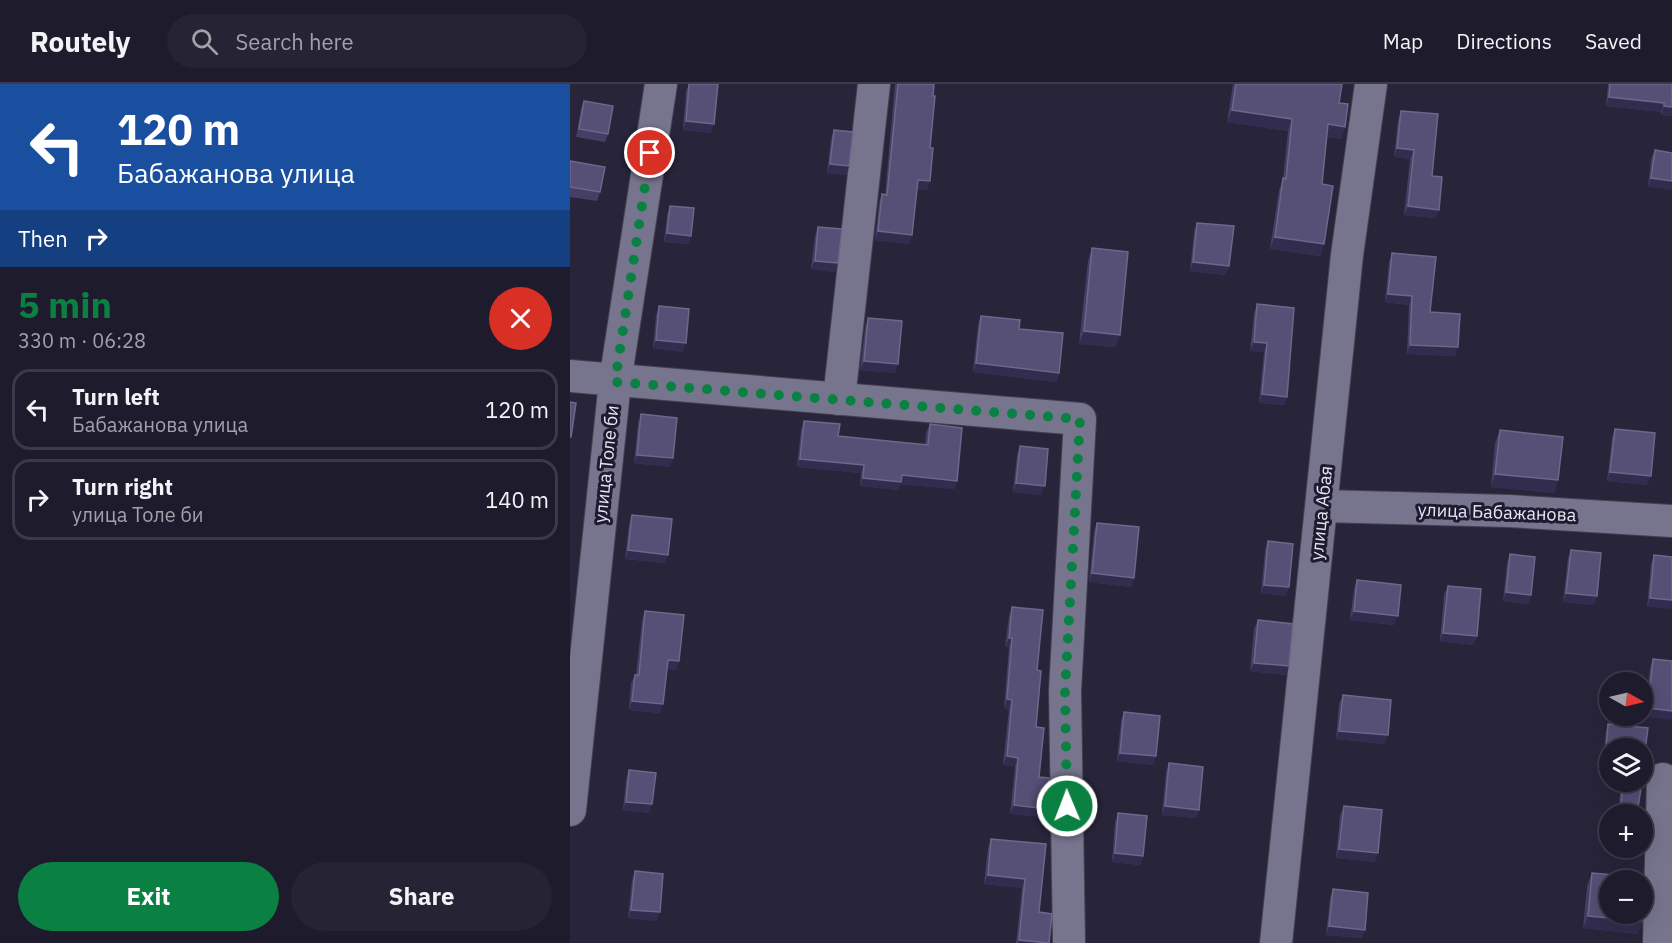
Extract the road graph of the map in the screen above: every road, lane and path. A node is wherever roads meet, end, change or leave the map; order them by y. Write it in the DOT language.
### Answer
graph roads {
  1 [pos="661,84"];
  2 [pos="874,84"];
  3 [pos="1371,84"];
  4 [pos="570,376"];
  5 [pos="615,382"];
  6 [pos="839,399"];
  7 [pos="1322,506"];
  8 [pos="1672,522"];
  9 [pos="1663,779"];
  10 [pos="570,810"];
  11 [pos="1069,943"];
  12 [pos="1276,943"];
  13 [pos="1659,943"];
  1 -- 5 [label="street, улица Толе би"];
  2 -- 6 [label="street"];
  3 -- 7 [label="street, улица Абая"];
  4 -- 5 [label="street"];
  5 -- 6 [label="street"];
  5 -- 10 [label="street, улица Толе би"];
  6 -- 11 [label="street"];
  7 -- 8 [label="street, улица Бабажанова"];
  7 -- 12 [label="street, улица Абая"];
  9 -- 13 [label="street"];
}
